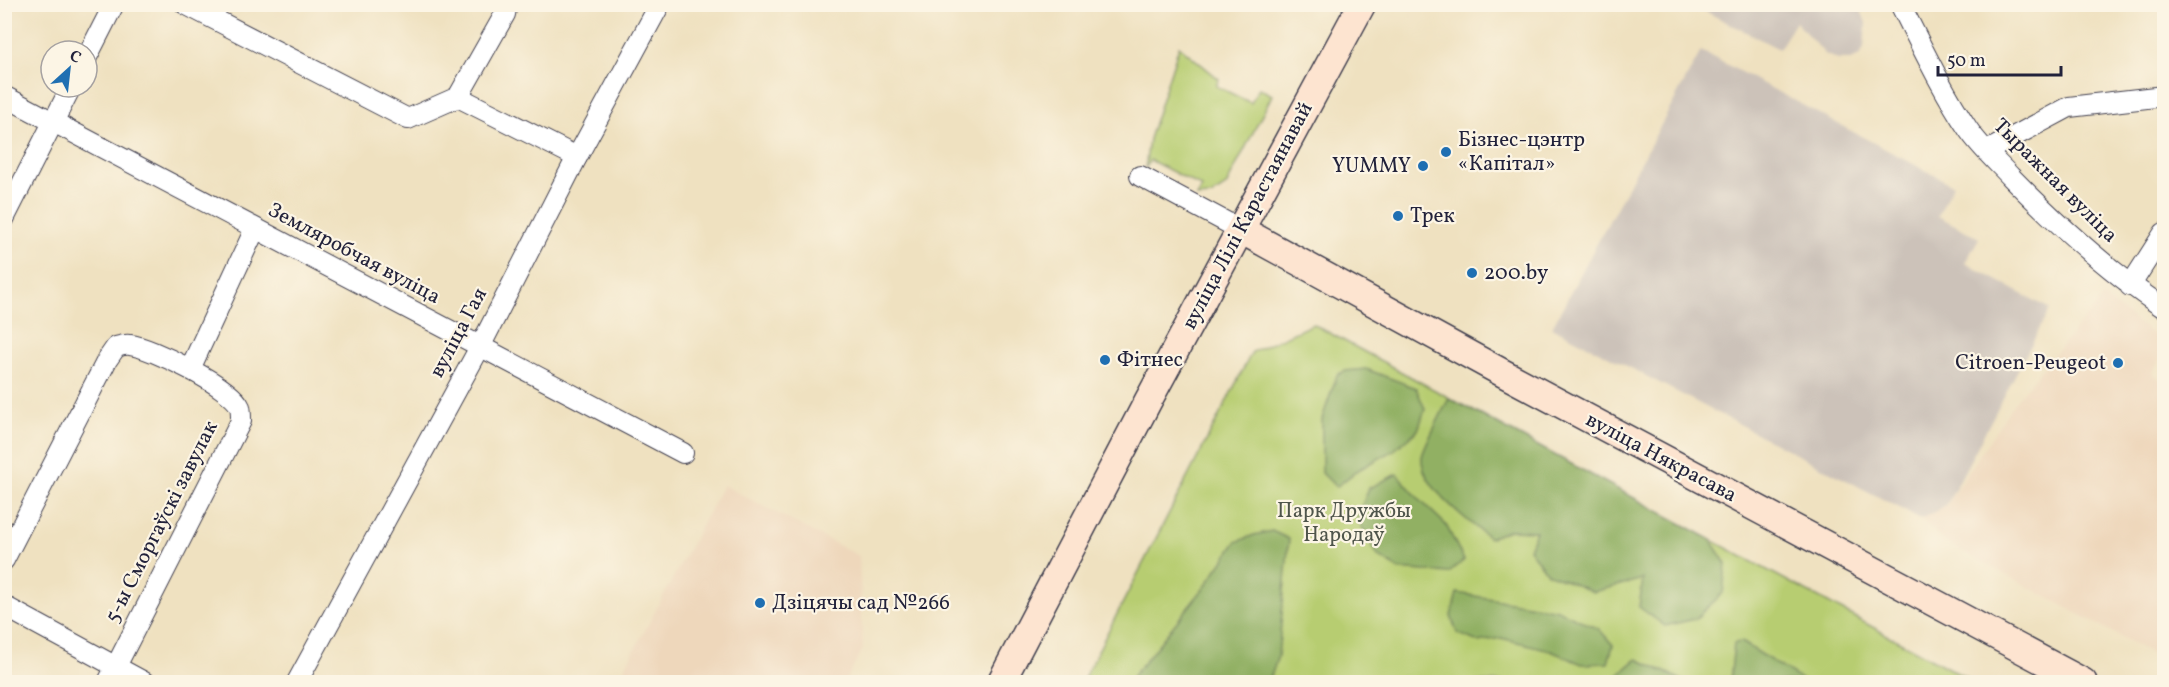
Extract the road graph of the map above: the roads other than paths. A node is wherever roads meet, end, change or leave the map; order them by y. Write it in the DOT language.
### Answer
graph roads {
  1 [pos="114,4"];
  2 [pos="186,4"];
  3 [pos="507,4"];
  4 [pos="660,4"];
  5 [pos="1362,4"];
  6 [pos="1900,4"];
  7 [pos="96,39"];
  8 [pos="4,96"];
  9 [pos="2164,96"];
  10 [pos="458,97"];
  11 [pos="65,99"];
  12 [pos="53,122"];
  13 [pos="1987,151"];
  14 [pos="577,157"];
  15 [pos="1140,176"];
  16 [pos="4,219"];
  17 [pos="255,229"];
  18 [pos="1241,230"];
  19 [pos="2164,233"];
  20 [pos="2130,286"];
  21 [pos="2164,308"];
  22 [pos="480,347"];
  23 [pos="190,369"];
  24 [pos="682,453"];
  25 [pos="4,560"];
  26 [pos="4,606"];
  27 [pos="112,675"];
  28 [pos="144,682"];
  29 [pos="297,682"];
  30 [pos="1001,682"];
  31 [pos="2083,682"];
  1 -- 7 [label="street"];
  2 -- 10 [label="street"];
  3 -- 10 [label="street"];
  4 -- 14 [label="street, вуліца Гая"];
  5 -- 18 [label="main road, вуліца Лілі Карастаянавай"];
  6 -- 13 [label="street, Тыражная вуліца"];
  8 -- 12 [label="street, Земляробчая вуліца"];
  9 -- 13 [label="street"];
  10 -- 14 [label="street"];
  11 -- 12 [label="street"];
  12 -- 16 [label="street"];
  12 -- 17 [label="street, Земляробчая вуліца"];
  13 -- 20 [label="street, Тыражная вуліца"];
  14 -- 22 [label="street, вуліца Гая"];
  15 -- 18 [label="street"];
  17 -- 22 [label="street, Земляробчая вуліца"];
  17 -- 23 [label="street"];
  18 -- 30 [label="main road, вуліца Лілі Карастаянавай"];
  18 -- 31 [label="main road, вуліца Някрасава"];
  19 -- 20 [label="street"];
  20 -- 21 [label="street, Тыражная вуліца"];
  22 -- 24 [label="street, Земляробчая вуліца"];
  22 -- 29 [label="street, вуліца Гая"];
  23 -- 25 [label="street, 5-ы Сморгаўскі завулак"];
  23 -- 27 [label="street, 5-ы Сморгаўскі завулак"];
  26 -- 27 [label="street"];
  27 -- 28 [label="street"];
}
